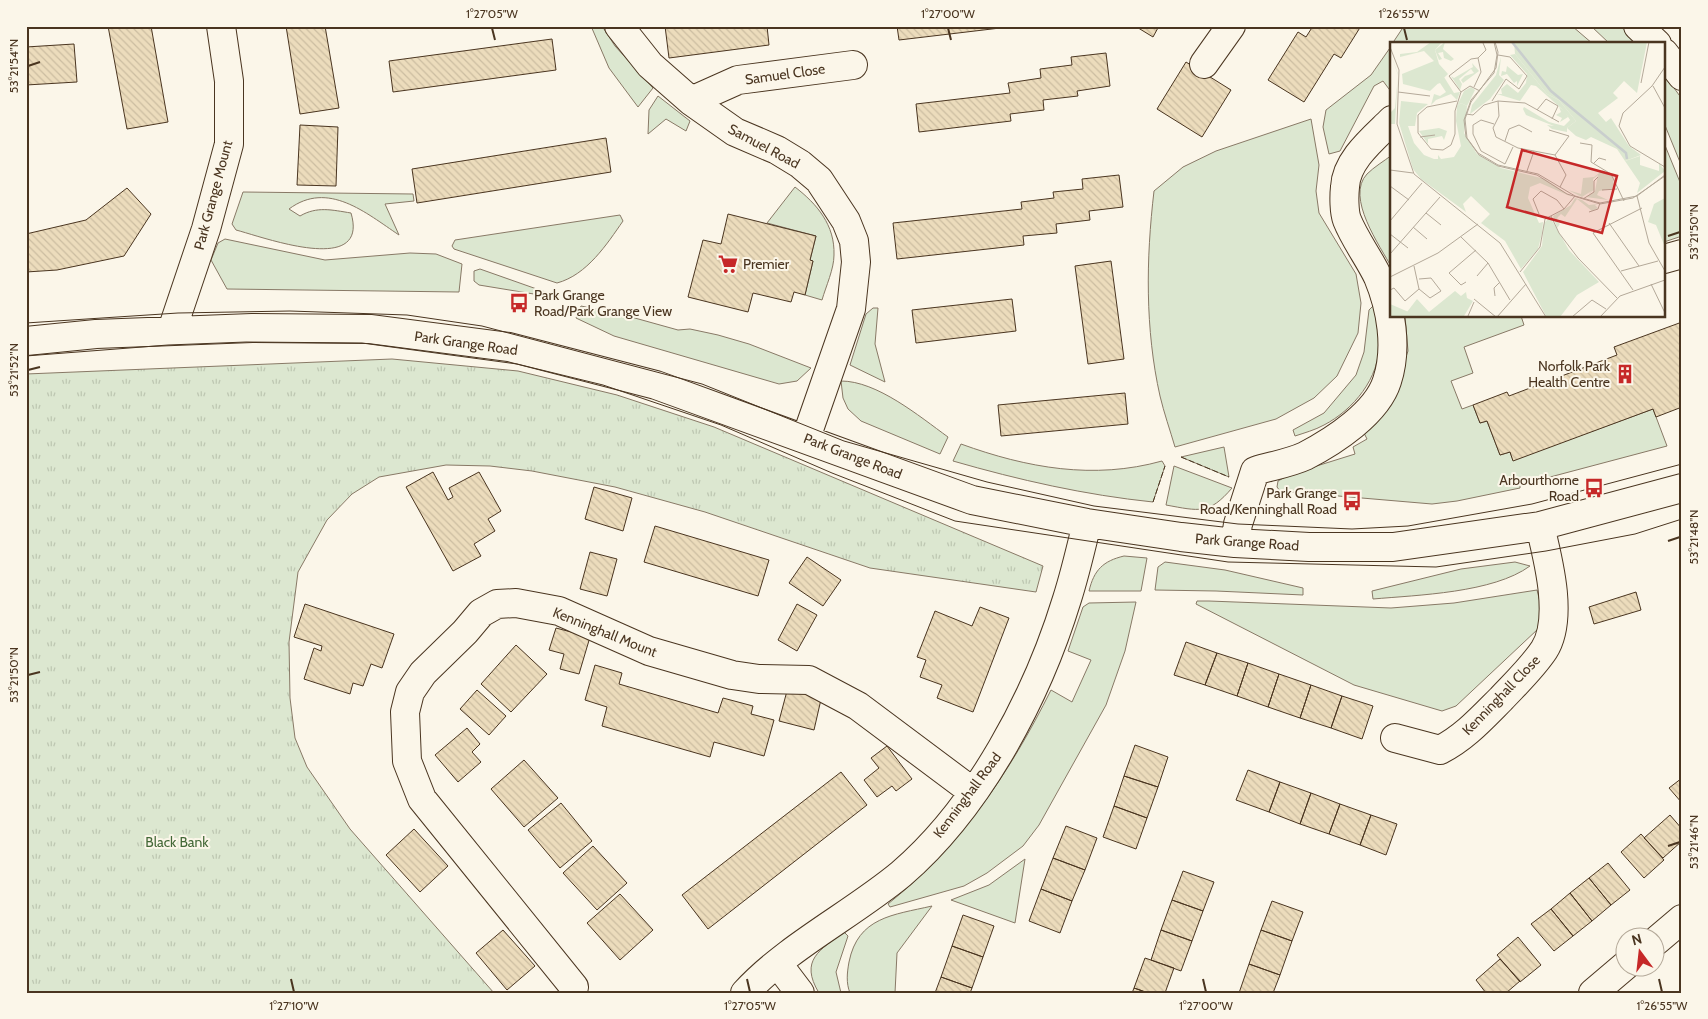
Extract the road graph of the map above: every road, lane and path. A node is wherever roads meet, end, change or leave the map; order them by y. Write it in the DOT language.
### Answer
graph roads {
  1 [pos="221,26"];
  2 [pos="619,26"];
  3 [pos="1231,26"];
  4 [pos="1638,26"];
  5 [pos="1655,42"];
  6 [pos="1666,56"];
  7 [pos="1204,64"];
  8 [pos="853,65"];
  9 [pos="1682,76"];
  10 [pos="690,101"];
  11 [pos="1390,122"];
  12 [pos="1682,254"];
  13 [pos="1666,258"];
  14 [pos="1390,308"];
  15 [pos="1390,318"];
  16 [pos="172,330"];
  17 [pos="26,341"];
  18 [pos="806,438"];
  19 [pos="1682,488"];
  20 [pos="1087,522"];
  21 [pos="1540,526"];
  22 [pos="1235,543"];
  23 [pos="1395,738"];
  24 [pos="973,792"];
  25 [pos="1682,919"];
  26 [pos="1666,932"];
  27 [pos="778,964"];
  28 [pos="1616,973"];
  29 [pos="574,987"];
  30 [pos="745,993"];
  31 [pos="800,993"];
  32 [pos="1593,993"];
  1 -- 16 [label="street, Park Grange Mount"];
  2 -- 10 [label="street, Samuel Road"];
  3 -- 7 [label="street"];
  4 -- 5 [label="street"];
  6 -- 9 [label="street"];
  8 -- 10 [label="street, Samuel Close"];
  10 -- 18 [label="street, Samuel Road"];
  11 -- 14 [label="street"];
  12 -- 13 [label="street"];
  15 -- 22 [label="street"];
  16 -- 17 [label="street, Park Grange Road"];
  16 -- 18 [label="street, Park Grange Road"];
  18 -- 20 [label="street, Park Grange Road"];
  19 -- 21 [label="street, Park Grange Road"];
  20 -- 22 [label="street, Park Grange Road"];
  20 -- 24 [label="street, Kenninghall Road"];
  21 -- 22 [label="street, Park Grange Road"];
  21 -- 23 [label="street, Kenninghall Close"];
  24 -- 27 [label="street, Kenninghall Road"];
  24 -- 29 [label="street, Kenninghall Mount"];
  25 -- 26 [label="street"];
  27 -- 30 [label="street, Kenninghall Road"];
  27 -- 31 [label="street"];
  28 -- 32 [label="street"];
}
